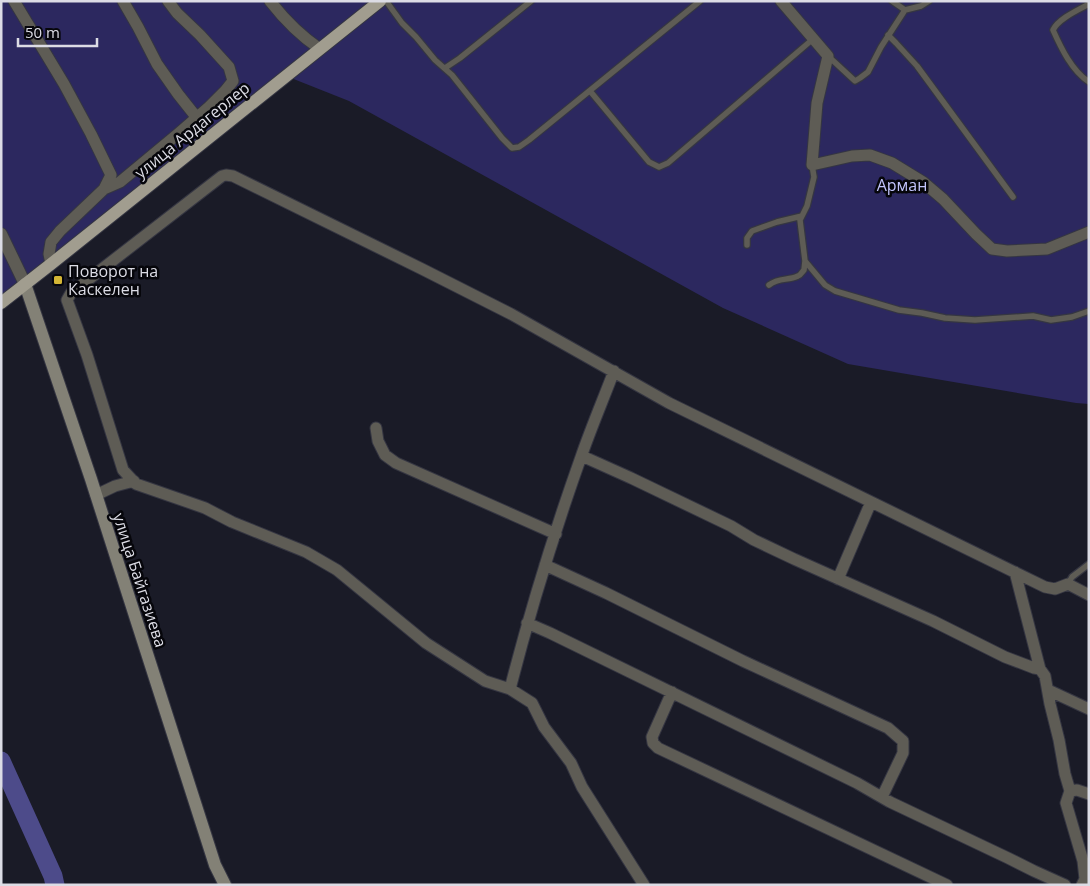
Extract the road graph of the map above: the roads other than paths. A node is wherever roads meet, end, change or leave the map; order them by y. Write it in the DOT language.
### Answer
graph roads {
  1 [pos="14,1"];
  2 [pos="123,1"];
  3 [pos="168,1"];
  4 [pos="270,1"];
  5 [pos="380,1"];
  6 [pos="386,1"];
  7 [pos="532,1"];
  8 [pos="700,1"];
  9 [pos="781,1"];
  10 [pos="892,1"];
  11 [pos="929,1"];
  12 [pos="1089,4"];
  13 [pos="905,10"];
  14 [pos="888,36"];
  15 [pos="813,39"];
  16 [pos="320,49"];
  17 [pos="828,56"];
  18 [pos="445,68"];
  19 [pos="1089,82"];
  20 [pos="590,90"];
  21 [pos="197,118"];
  22 [pos="812,165"];
  23 [pos="104,190"];
  24 [pos="1013,197"];
  25 [pos="802,216"];
  26 [pos="1089,232"];
  27 [pos="1,234"];
  28 [pos="748,245"];
  29 [pos="805,261"];
  30 [pos="51,264"];
  31 [pos="25,284"];
  32 [pos="769,284"];
  33 [pos="1,303"];
  34 [pos="1089,311"];
  35 [pos="614,372"];
  36 [pos="376,428"];
  37 [pos="582,456"];
  38 [pos="134,481"];
  39 [pos="96,495"];
  40 [pos="871,502"];
  41 [pos="556,534"];
  42 [pos="545,564"];
  43 [pos="1089,564"];
  44 [pos="1015,572"];
  45 [pos="838,579"];
  46 [pos="1068,584"];
  47 [pos="1089,595"];
  48 [pos="527,623"];
  49 [pos="1040,669"];
  50 [pos="510,689"];
  51 [pos="1048,690"];
  52 [pos="672,692"];
  53 [pos="1089,709"];
  54 [pos="1070,791"];
  55 [pos="1089,794"];
  56 [pos="882,797"];
  57 [pos="225,885"];
  58 [pos="644,885"];
  59 [pos="947,885"];
  60 [pos="1065,885"];
  61 [pos="1082,885"];
  1 -- 23 [label="street"];
  2 -- 21 [label="street"];
  3 -- 21 [label="street"];
  4 -- 16 [label="street"];
  5 -- 16 [label="main road, улица Ардагерлер"];
  6 -- 18 [label="lane"];
  7 -- 18 [label="lane"];
  8 -- 20 [label="lane"];
  9 -- 15 [label="street"];
  10 -- 13 [label="lane"];
  11 -- 13 [label="lane"];
  12 -- 19 [label="lane"];
  13 -- 14 [label="lane"];
  14 -- 17 [label="lane"];
  14 -- 24 [label="lane"];
  15 -- 17 [label="street"];
  15 -- 20 [label="lane"];
  16 -- 30 [label="main road, улица Ардагерлер"];
  17 -- 22 [label="street"];
  18 -- 20 [label="lane"];
  21 -- 23 [label="street"];
  22 -- 25 [label="lane"];
  22 -- 26 [label="street"];
  23 -- 30 [label="street"];
  25 -- 28 [label="lane"];
  25 -- 29 [label="lane"];
  27 -- 31 [label="street"];
  29 -- 32 [label="lane"];
  29 -- 34 [label="lane"];
  30 -- 31 [label="main road, улица Ардагерлер"];
  31 -- 33 [label="main road, улица Ардагерлер"];
  31 -- 39 [label="main road, улица Байгазиева"];
  35 -- 37 [label="street"];
  35 -- 38 [label="street"];
  35 -- 40 [label="street"];
  36 -- 41 [label="street"];
  37 -- 41 [label="street"];
  37 -- 45 [label="street"];
  38 -- 39 [label="street"];
  38 -- 50 [label="street"];
  39 -- 57 [label="main road, улица Байгазиева"];
  40 -- 44 [label="street"];
  40 -- 45 [label="street"];
  41 -- 42 [label="street"];
  42 -- 48 [label="street"];
  42 -- 56 [label="street"];
  43 -- 46 [label="lane"];
  44 -- 46 [label="street"];
  44 -- 49 [label="street"];
  45 -- 49 [label="street"];
  46 -- 47 [label="street"];
  48 -- 50 [label="street"];
  48 -- 52 [label="street"];
  49 -- 51 [label="street"];
  50 -- 58 [label="street"];
  51 -- 53 [label="street"];
  51 -- 54 [label="street"];
  52 -- 56 [label="street"];
  52 -- 59 [label="street"];
  54 -- 55 [label="street"];
  54 -- 61 [label="street"];
  56 -- 60 [label="street"];
}
